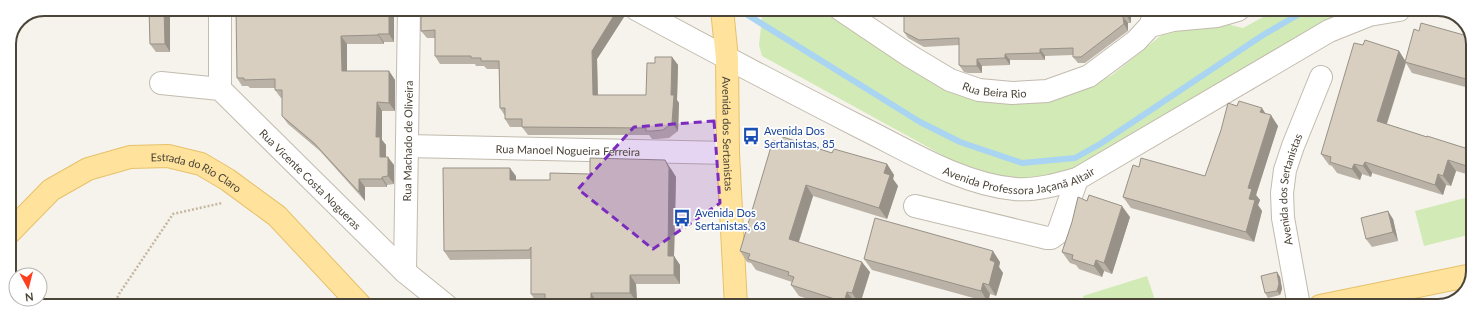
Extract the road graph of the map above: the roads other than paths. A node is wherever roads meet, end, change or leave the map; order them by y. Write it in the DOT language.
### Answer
graph roads {
  1 [pos="220,16"];
  2 [pos="409,16"];
  3 [pos="649,16"];
  4 [pos="722,16"];
  5 [pos="850,16"];
  6 [pos="1217,16"];
  7 [pos="1368,16"];
  8 [pos="1153,18"];
  9 [pos="727,59"];
  10 [pos="1321,77"];
  11 [pos="161,83"];
  12 [pos="220,89"];
  13 [pos="408,146"];
  14 [pos="728,153"];
  15 [pos="1077,179"];
  16 [pos="915,206"];
  17 [pos="16,226"];
  18 [pos="405,272"];
  19 [pos="1465,276"];
  20 [pos="354,299"];
  21 [pos="438,299"];
  22 [pos="736,299"];
  23 [pos="1298,299"];
  24 [pos="1354,299"];
  1 -- 12 [label="street"];
  2 -- 13 [label="street, Rua Machado de Oliveira"];
  3 -- 9 [label="street, Avenida Professora Jaçanã Altair"];
  4 -- 9 [label="main road, Avenida dos Sertanistas"];
  5 -- 8 [label="street, Rua Beira Rio"];
  6 -- 8 [label="street, Rua Beira Rio"];
  7 -- 15 [label="street, Avenida Professora Jaçanã Altair"];
  9 -- 14 [label="main road, Avenida dos Sertanistas"];
  9 -- 15 [label="street, Avenida Professora Jaçanã Altair"];
  10 -- 23 [label="street, Avenida dos Sertanistas"];
  11 -- 12 [label="street"];
  12 -- 18 [label="street, Rua Vicente Costa Nogueras"];
  13 -- 14 [label="street, Rua Manoel Nogueira Ferreira"];
  13 -- 18 [label="street, Rua Machado de Oliveira"];
  14 -- 22 [label="main road, Avenida dos Sertanistas"];
  15 -- 16 [label="street"];
  17 -- 20 [label="main road, Estrada do Rio Claro"];
  18 -- 21 [label="street, Rua Vicente Costa Nogueras"];
  19 -- 24 [label="main road"];
}
